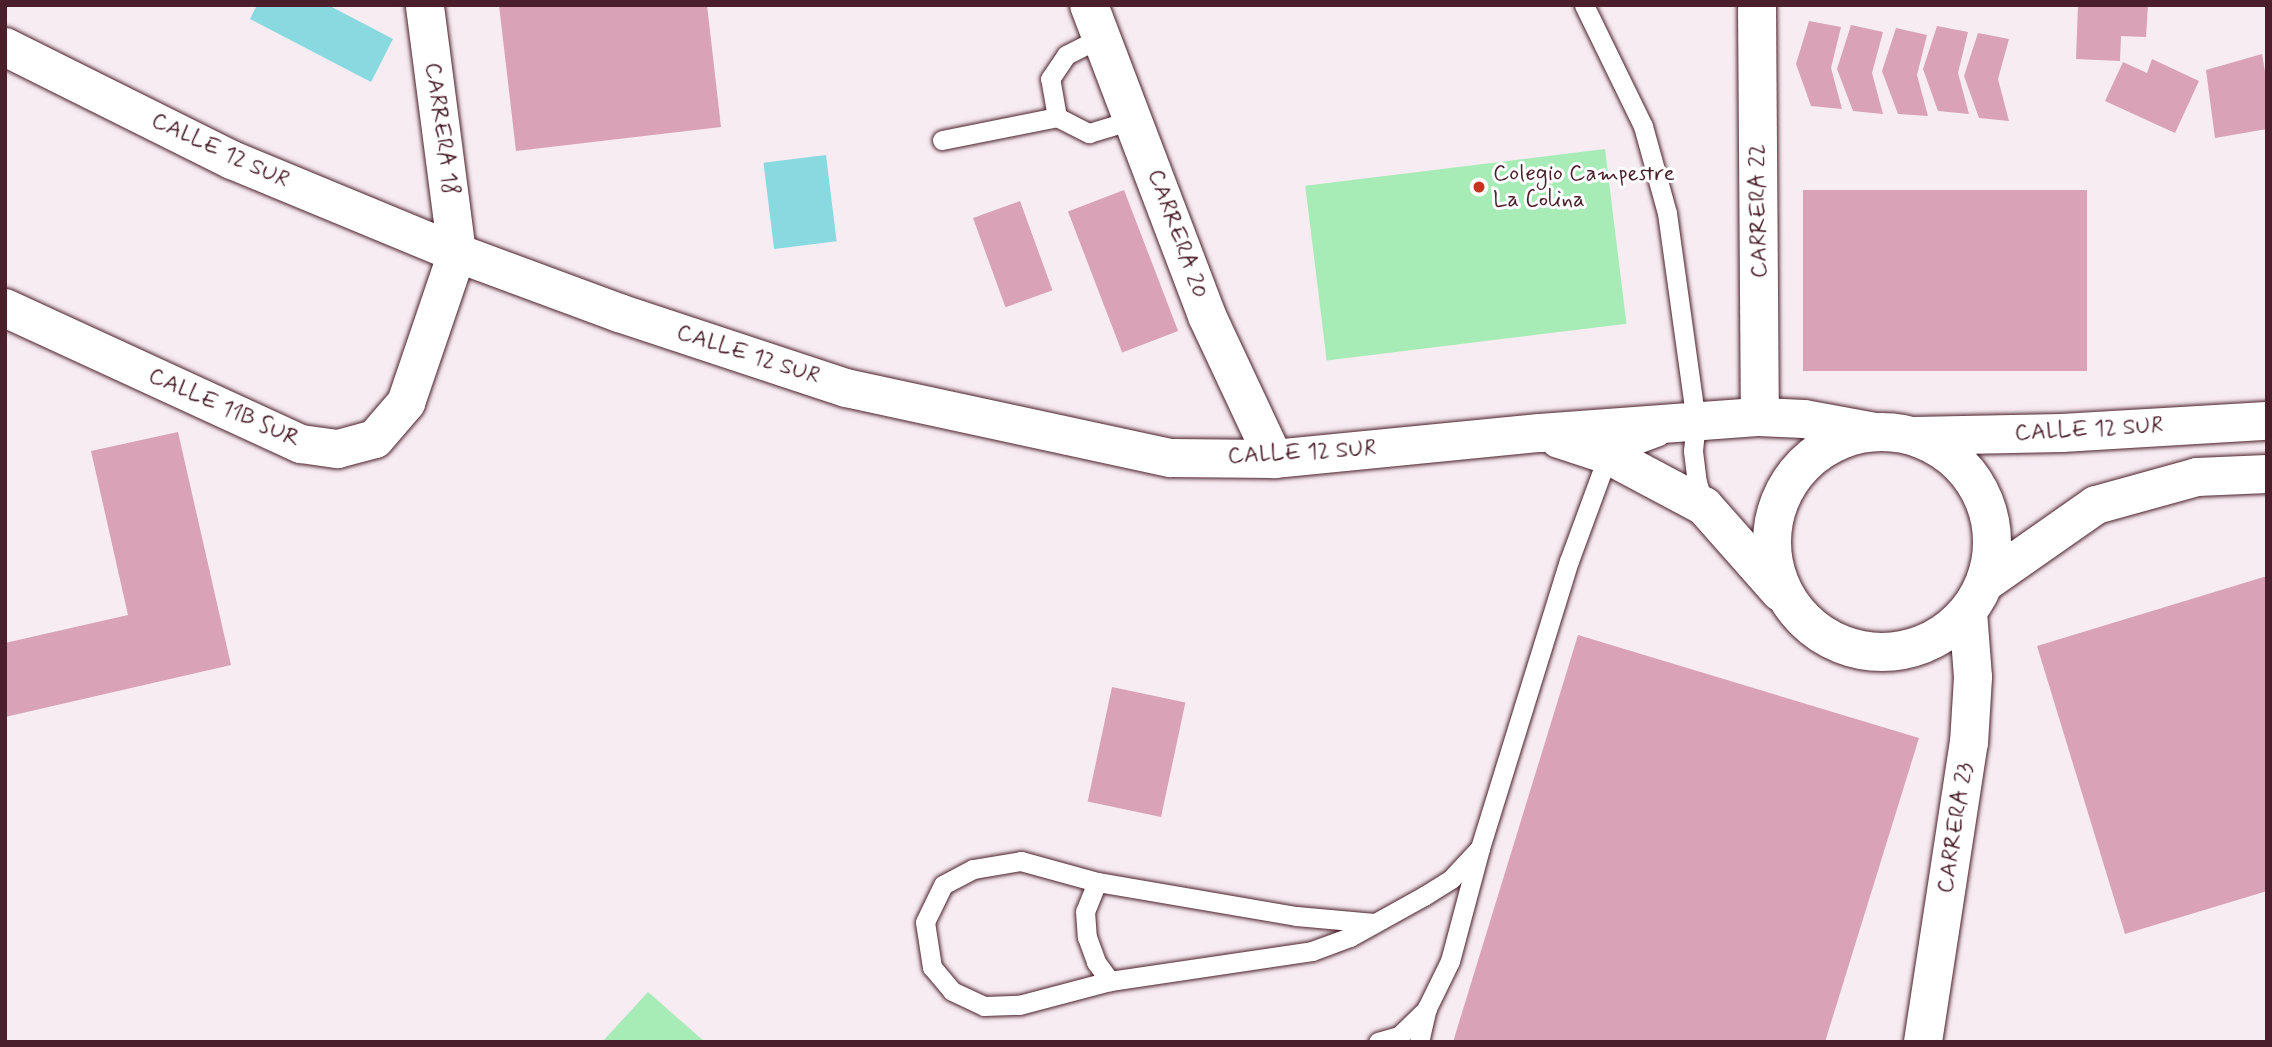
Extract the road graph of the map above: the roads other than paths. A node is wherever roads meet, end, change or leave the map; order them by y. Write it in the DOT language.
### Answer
graph roads {
  1 [pos="425,5"];
  2 [pos="1584,5"];
  3 [pos="1757,5"];
  4 [pos="1096,21"];
  5 [pos="5,47"];
  6 [pos="1057,117"];
  7 [pos="1135,120"];
  8 [pos="942,140"];
  9 [pos="457,253"];
  10 [pos="5,309"];
  11 [pos="1760,417"];
  12 [pos="2267,421"];
  13 [pos="1696,422"];
  14 [pos="1540,433"];
  15 [pos="1893,434"];
  16 [pos="1608,455"];
  17 [pos="1274,459"];
  18 [pos="2267,474"];
  19 [pos="1704,506"];
  20 [pos="1977,597"];
  21 [pos="1788,601"];
  22 [pos="1480,848"];
  23 [pos="1097,882"];
  24 [pos="1374,923"];
  25 [pos="1110,981"];
  26 [pos="1427,1008"];
  27 [pos="1378,1042"];
  28 [pos="1419,1042"];
  29 [pos="1923,1042"];
  1 -- 9 [label="main road, CARRERA 18"];
  2 -- 13 [label="lane"];
  3 -- 11 [label="main road, CARRERA 22"];
  4 -- 6 [label="lane"];
  4 -- 7 [label="main road, CARRERA 20"];
  5 -- 9 [label="main road, CALLE 12 SUR"];
  6 -- 7 [label="lane"];
  6 -- 8 [label="lane"];
  7 -- 17 [label="main road, CARRERA 20"];
  9 -- 10 [label="main road, CALLE 11B SUR"];
  9 -- 17 [label="main road, CALLE 12 SUR"];
  11 -- 13 [label="main road, CALLE 12 SUR"];
  11 -- 15 [label="main road, CALLE 12 SUR"];
  12 -- 15 [label="main road, CALLE 12 SUR"];
  13 -- 14 [label="main road, CALLE 12 SUR"];
  13 -- 16 [label="lane"];
  13 -- 19 [label="lane"];
  14 -- 16 [label="main road, CALLE 12 SUR"];
  14 -- 17 [label="main road, CALLE 12 SUR"];
  15 -- 20 [label="main road"];
  15 -- 21 [label="main road"];
  16 -- 19 [label="main road, CALLE 12 SUR"];
  16 -- 22 [label="lane"];
  18 -- 20 [label="main road"];
  19 -- 21 [label="main road, CALLE 12 SUR"];
  20 -- 21 [label="main road"];
  20 -- 29 [label="main road, CARRERA 23"];
  22 -- 24 [label="lane"];
  22 -- 26 [label="lane"];
  23 -- 24 [label="lane"];
  23 -- 25 [label="lane"];
  23 -- 25 [label="lane"];
  24 -- 25 [label="lane"];
  26 -- 27 [label="lane"];
  26 -- 28 [label="lane"];
}
